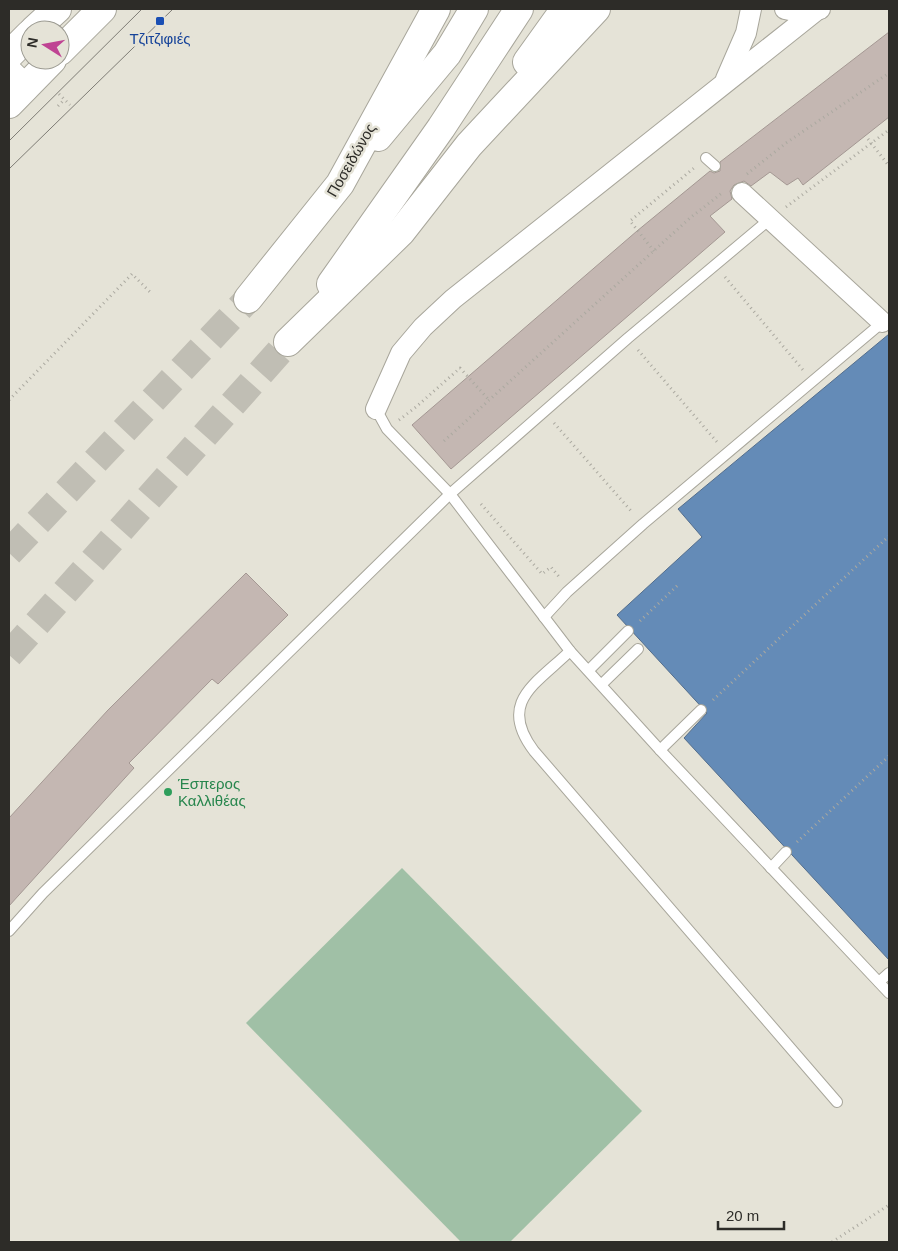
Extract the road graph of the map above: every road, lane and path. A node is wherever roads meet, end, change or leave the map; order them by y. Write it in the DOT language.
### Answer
graph roads {
  1 [pos="56,9"];
  2 [pos="102,9"];
  3 [pos="436,9"];
  4 [pos="474,9"];
  5 [pos="519,9"];
  6 [pos="565,9"];
  7 [pos="596,9"];
  8 [pos="751,9"];
  9 [pos="785,9"];
  10 [pos="818,9"];
  11 [pos="44,20"];
  12 [pos="70,41"];
  13 [pos="20,44"];
  14 [pos="9,55"];
  15 [pos="38,70"];
  16 [pos="889,73"];
  17 [pos="723,85"];
  18 [pos="14,88"];
  19 [pos="59,94"];
  20 [pos="64,100"];
  21 [pos="70,105"];
  22 [pos="58,106"];
  23 [pos="889,130"];
  24 [pos="868,139"];
  25 [pos="872,143"];
  26 [pos="469,145"];
  27 [pos="706,158"];
  28 [pos="715,166"];
  29 [pos="889,166"];
  30 [pos="340,184"];
  31 [pos="737,187"];
  32 [pos="770,219"];
  33 [pos="654,251"];
  34 [pos="715,266"];
  35 [pos="150,292"];
  36 [pos="248,298"];
  37 [pos="886,320"];
  38 [pos="628,338"];
  39 [pos="794,360"];
  40 [pos="9,400"];
  41 [pos="489,400"];
  42 [pos="416,408"];
  43 [pos="376,409"];
  44 [pos="544,411"];
  45 [pos="709,433"];
  46 [pos="444,441"];
  47 [pos="462,483"];
  48 [pos="450,494"];
  49 [pos="626,506"];
  50 [pos="889,536"];
  51 [pos="551,567"];
  52 [pos="679,584"];
  53 [pos="544,617"];
  54 [pos="628,631"];
  55 [pos="638,649"];
  56 [pos="570,651"];
  57 [pos="590,670"];
  58 [pos="602,684"];
  59 [pos="701,710"];
  60 [pos="660,750"];
  61 [pos="889,756"];
  62 [pos="786,852"];
  63 [pos="770,868"];
  64 [pos="9,931"];
  65 [pos="889,973"];
  66 [pos="879,982"];
  67 [pos="889,993"];
  68 [pos="837,1102"];
  69 [pos="889,1205"];
  70 [pos="832,1242"];
  1 -- 11 [label="main road"];
  2 -- 12 [label="main road"];
  3 -- 30 [label="main road, Ποσειδώνος"];
  4 -- 30 [label="main road"];
  5 -- 26 [label="main road"];
  6 -- 26 [label="main road"];
  7 -- 26 [label="main road"];
  8 -- 17 [label="street"];
  9 -- 10 [label="street"];
  10 -- 17 [label="street"];
  13 -- 14 [label="main road"];
  15 -- 18 [label="main road"];
  16 -- 31 [label="path"];
  17 -- 43 [label="street"];
  19 -- 20 [label="path"];
  20 -- 21 [label="path"];
  20 -- 22 [label="path"];
  23 -- 25 [label="path"];
  24 -- 25 [label="path"];
  25 -- 29 [label="path"];
  25 -- 32 [label="path"];
  27 -- 28 [label="lane"];
  27 -- 33 [label="path"];
  30 -- 36 [label="main road, Ποσειδώνος"];
  31 -- 32 [label="street"];
  31 -- 33 [label="path"];
  32 -- 34 [label="lane"];
  32 -- 37 [label="street"];
  33 -- 41 [label="path"];
  34 -- 38 [label="lane"];
  34 -- 39 [label="path"];
  35 -- 40 [label="path"];
  37 -- 53 [label="lane"];
  38 -- 44 [label="lane"];
  38 -- 45 [label="path"];
  41 -- 42 [label="path"];
  41 -- 46 [label="path"];
  43 -- 48 [label="lane"];
  44 -- 47 [label="lane"];
  44 -- 49 [label="path"];
  47 -- 48 [label="lane"];
  47 -- 51 [label="path"];
  48 -- 53 [label="lane"];
  48 -- 64 [label="lane"];
  50 -- 59 [label="path"];
  52 -- 54 [label="path"];
  53 -- 56 [label="lane"];
  54 -- 57 [label="lane"];
  55 -- 58 [label="lane"];
  56 -- 57 [label="lane"];
  56 -- 68 [label="lane"];
  57 -- 58 [label="lane"];
  58 -- 60 [label="lane"];
  59 -- 60 [label="lane"];
  60 -- 63 [label="lane"];
  61 -- 62 [label="path"];
  62 -- 63 [label="lane"];
  63 -- 66 [label="lane"];
  65 -- 66 [label="lane"];
  66 -- 67 [label="lane"];
  69 -- 70 [label="path"];
}
